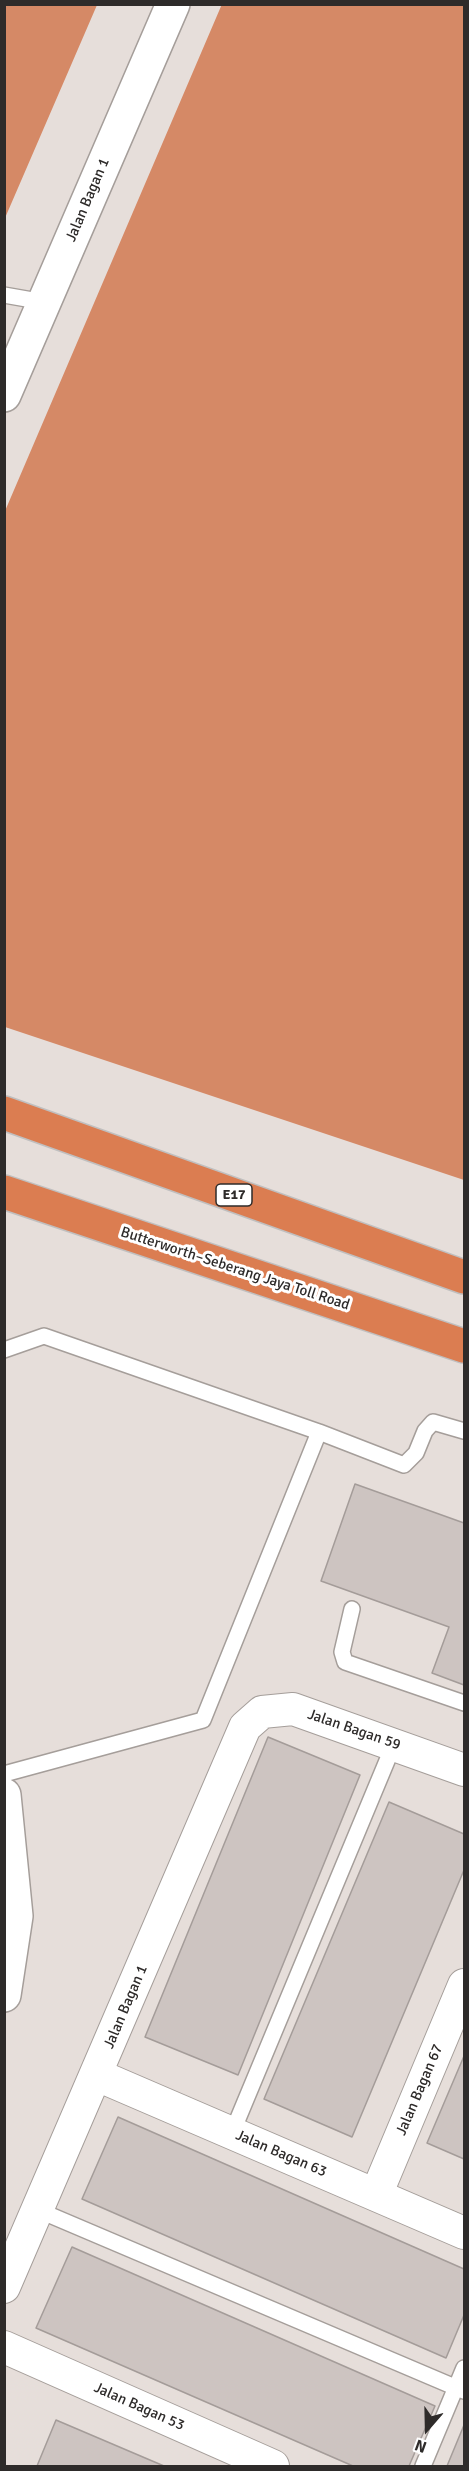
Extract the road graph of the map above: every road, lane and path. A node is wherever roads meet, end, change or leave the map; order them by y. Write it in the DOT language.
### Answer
graph roads {
  1 [pos="173,4"];
  2 [pos="4,295"];
  3 [pos="44,302"];
  4 [pos="4,395"];
  5 [pos="4,1113"];
  6 [pos="4,1192"];
  7 [pos="465,1277"];
  8 [pos="465,1346"];
  9 [pos="4,1350"];
  10 [pos="465,1431"];
  11 [pos="319,1432"];
  12 [pos="352,1609"];
  13 [pos="465,1703"];
  14 [pos="245,1727"];
  15 [pos="394,1744"];
  16 [pos="465,1770"];
  17 [pos="4,1774"];
  18 [pos="4,1795"];
  19 [pos="465,1985"];
  20 [pos="4,1995"];
  21 [pos="97,2075"];
  22 [pos="232,2133"];
  23 [pos="376,2195"];
  24 [pos="38,2210"];
  25 [pos="465,2233"];
  26 [pos="4,2288"];
  27 [pos="4,2347"];
  28 [pos="465,2368"];
  29 [pos="460,2389"];
  30 [pos="273,2466"];
  31 [pos="423,2466"];
  1 -- 3 [label="street, Jalan Bagan 1"];
  2 -- 3 [label="lane"];
  3 -- 4 [label="street, Jalan Bagan 1"];
  5 -- 7 [label="highway, E17"];
  6 -- 8 [label="highway, Butterworth–Seberang Jaya Toll Road"];
  9 -- 11 [label="lane"];
  10 -- 11 [label="lane"];
  11 -- 17 [label="lane"];
  12 -- 13 [label="lane"];
  14 -- 15 [label="street, Jalan Bagan 59"];
  14 -- 21 [label="street, Jalan Bagan 1"];
  15 -- 16 [label="street, Jalan Bagan 59"];
  15 -- 22 [label="lane"];
  18 -- 20 [label="street"];
  19 -- 23 [label="street, Jalan Bagan 67"];
  21 -- 22 [label="street, Jalan Bagan 63"];
  21 -- 24 [label="street, Jalan Bagan 1"];
  22 -- 23 [label="street, Jalan Bagan 63"];
  23 -- 25 [label="street, Jalan Bagan 63"];
  24 -- 26 [label="street, Jalan Bagan 1"];
  24 -- 29 [label="lane"];
  27 -- 30 [label="street, Jalan Bagan 53"];
  28 -- 29 [label="lane"];
  29 -- 31 [label="lane"];
}
